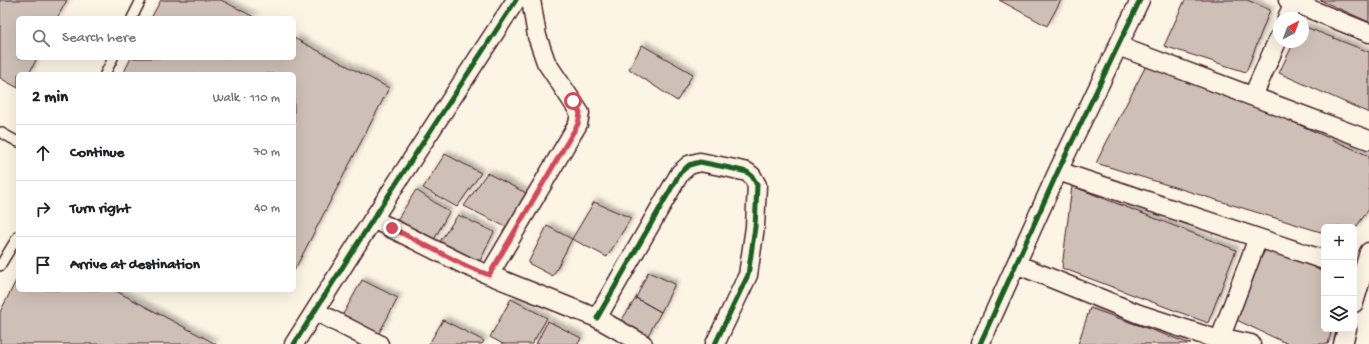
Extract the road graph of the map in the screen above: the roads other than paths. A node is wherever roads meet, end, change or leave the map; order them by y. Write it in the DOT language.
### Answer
graph roads {
  1 [pos="141,0"];
  2 [pos="516,0"];
  3 [pos="531,0"];
  4 [pos="1140,0"];
  5 [pos="1291,5"];
  6 [pos="133,16"];
  7 [pos="1369,33"];
  8 [pos="1118,46"];
  9 [pos="1274,48"];
  10 [pos="112,60"];
  11 [pos="106,72"];
  12 [pos="1253,96"];
  13 [pos="0,132"];
  14 [pos="1369,140"];
  15 [pos="16,141"];
  16 [pos="1058,171"];
  17 [pos="373,219"];
  18 [pos="1258,238"];
  19 [pos="16,239"];
  20 [pos="1369,252"];
  21 [pos="1321,259"];
  22 [pos="1016,264"];
  23 [pos="0,266"];
  24 [pos="1362,272"];
  25 [pos="489,275"];
  26 [pos="1356,296"];
  27 [pos="315,311"];
  28 [pos="597,318"];
  29 [pos="1346,332"];
  30 [pos="1218,342"];
  31 [pos="294,344"];
  32 [pos="379,344"];
  33 [pos="643,344"];
  34 [pos="715,344"];
  35 [pos="980,344"];
  36 [pos="1251,344"];
  37 [pos="1343,344"];
  1 -- 6 [label="lane"];
  2 -- 17 [label="street"];
  3 -- 25 [label="street"];
  4 -- 8 [label="street"];
  5 -- 7 [label="street"];
  8 -- 12 [label="street"];
  8 -- 16 [label="street"];
  9 -- 12 [label="street"];
  10 -- 11 [label="lane"];
  12 -- 14 [label="street"];
  13 -- 15 [label="lane"];
  16 -- 18 [label="street"];
  16 -- 22 [label="street"];
  17 -- 25 [label="street"];
  17 -- 27 [label="street"];
  18 -- 21 [label="street"];
  18 -- 30 [label="street"];
  19 -- 23 [label="lane"];
  20 -- 24 [label="street"];
  22 -- 30 [label="street"];
  22 -- 35 [label="street"];
  24 -- 26 [label="street"];
  25 -- 28 [label="street"];
  27 -- 31 [label="street"];
  27 -- 32 [label="street"];
  28 -- 33 [label="street"];
  28 -- 34 [label="street"];
  29 -- 37 [label="street"];
  30 -- 36 [label="street"];
}
